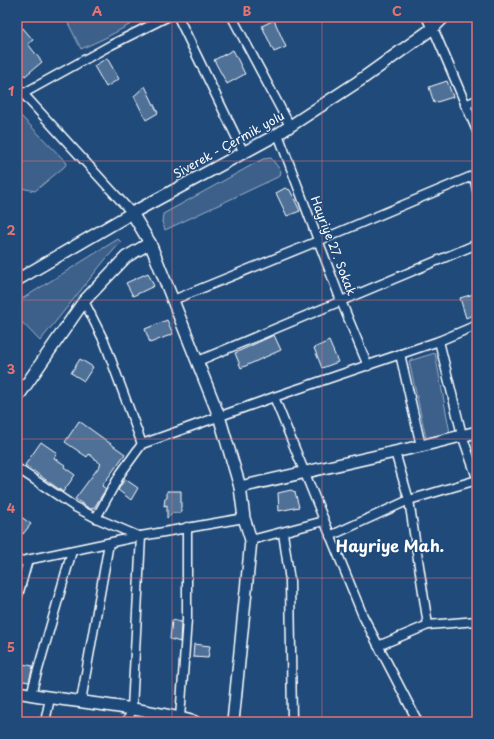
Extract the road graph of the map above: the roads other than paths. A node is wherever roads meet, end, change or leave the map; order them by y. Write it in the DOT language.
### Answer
graph roads {
  1 [pos="166,17"];
  2 [pos="178,17"];
  3 [pos="232,17"];
  4 [pos="428,17"];
  5 [pos="444,17"];
  6 [pos="433,28"];
  7 [pos="19,92"];
  8 [pos="477,100"];
  9 [pos="465,105"];
  10 [pos="290,126"];
  11 [pos="477,131"];
  12 [pos="278,134"];
  13 [pos="244,153"];
  14 [pos="475,175"];
  15 [pos="477,190"];
  16 [pos="132,213"];
  17 [pos="318,242"];
  18 [pos="150,243"];
  19 [pos="477,244"];
  20 [pos="17,280"];
  21 [pos="173,300"];
  22 [pos="84,301"];
  23 [pos="341,301"];
  24 [pos="477,325"];
  25 [pos="439,341"];
  26 [pos="400,354"];
  27 [pos="198,361"];
  28 [pos="368,366"];
  29 [pos="274,397"];
  30 [pos="17,398"];
  31 [pos="219,416"];
  32 [pos="477,432"];
  33 [pos="462,435"];
  34 [pos="142,444"];
  35 [pos="421,446"];
  36 [pos="394,452"];
  37 [pos="17,468"];
  38 [pos="304,473"];
  39 [pos="477,479"];
  40 [pos="240,487"];
  41 [pos="409,500"];
  42 [pos="96,518"];
  43 [pos="244,518"];
  44 [pos="324,521"];
  45 [pos="187,527"];
  46 [pos="283,533"];
  47 [pos="139,536"];
  48 [pos="330,536"];
  49 [pos="251,540"];
  50 [pos="109,543"];
  51 [pos="72,551"];
  52 [pos="28,560"];
  53 [pos="17,562"];
  54 [pos="17,599"];
  55 [pos="477,621"];
  56 [pos="428,625"];
  57 [pos="378,646"];
  58 [pos="17,692"];
  59 [pos="30,694"];
  60 [pos="50,698"];
  61 [pos="80,701"];
  62 [pos="132,710"];
  63 [pos="179,720"];
  64 [pos="45,722"];
  65 [pos="127,722"];
  66 [pos="195,722"];
  67 [pos="233,722"];
  68 [pos="292,722"];
  69 [pos="418,722"];
  1 -- 7 [label="street"];
  2 -- 13 [label="street"];
  3 -- 10 [label="street"];
  4 -- 6 [label="street"];
  5 -- 6 [label="street, Siverek - Çermik yolu"];
  6 -- 9 [label="street"];
  6 -- 10 [label="street, Siverek - Çermik yolu"];
  7 -- 16 [label="street"];
  8 -- 9 [label="street"];
  9 -- 11 [label="street"];
  10 -- 12 [label="street, Siverek - Çermik yolu"];
  12 -- 13 [label="street, Siverek - Çermik yolu"];
  12 -- 17 [label="street, Hayriye 27. Sokak"];
  13 -- 16 [label="street, Siverek - Çermik yolu"];
  14 -- 15 [label="street"];
  14 -- 17 [label="street"];
  16 -- 18 [label="street"];
  16 -- 20 [label="street, Siverek - Çermik yolu"];
  17 -- 21 [label="street"];
  17 -- 23 [label="street, Hayriye 27. Sokak"];
  18 -- 21 [label="street"];
  18 -- 22 [label="street"];
  19 -- 23 [label="street"];
  21 -- 27 [label="street"];
  22 -- 30 [label="street"];
  22 -- 34 [label="street"];
  23 -- 27 [label="street"];
  23 -- 28 [label="street, Hayriye 27. Sokak"];
  24 -- 25 [label="street"];
  25 -- 26 [label="street"];
  25 -- 33 [label="street"];
  26 -- 28 [label="street"];
  26 -- 35 [label="street"];
  27 -- 31 [label="street"];
  28 -- 29 [label="street"];
  29 -- 31 [label="street"];
  29 -- 38 [label="street"];
  31 -- 34 [label="street"];
  31 -- 40 [label="street"];
  32 -- 33 [label="street"];
  33 -- 35 [label="street"];
  33 -- 39 [label="street"];
  34 -- 42 [label="street"];
  35 -- 36 [label="street"];
  36 -- 38 [label="street"];
  36 -- 41 [label="street"];
  37 -- 42 [label="street"];
  38 -- 40 [label="street"];
  38 -- 44 [label="street"];
  39 -- 41 [label="street"];
  40 -- 43 [label="street"];
  41 -- 48 [label="street"];
  41 -- 56 [label="street"];
  42 -- 47 [label="street"];
  43 -- 45 [label="street"];
  43 -- 49 [label="street"];
  44 -- 46 [label="street"];
  44 -- 48 [label="street"];
  45 -- 47 [label="street"];
  45 -- 63 [label="street"];
  46 -- 49 [label="street"];
  46 -- 68 [label="street"];
  47 -- 50 [label="street"];
  47 -- 62 [label="street"];
  48 -- 57 [label="street"];
  49 -- 67 [label="street"];
  50 -- 51 [label="street"];
  50 -- 61 [label="street"];
  51 -- 52 [label="street"];
  51 -- 59 [label="street"];
  52 -- 53 [label="street"];
  52 -- 54 [label="street"];
  55 -- 56 [label="street"];
  56 -- 57 [label="street"];
  57 -- 69 [label="street"];
  58 -- 59 [label="street"];
  59 -- 60 [label="street"];
  60 -- 61 [label="street"];
  60 -- 64 [label="street"];
  61 -- 62 [label="street"];
  62 -- 63 [label="street"];
  62 -- 65 [label="street"];
  63 -- 66 [label="street"];
}
